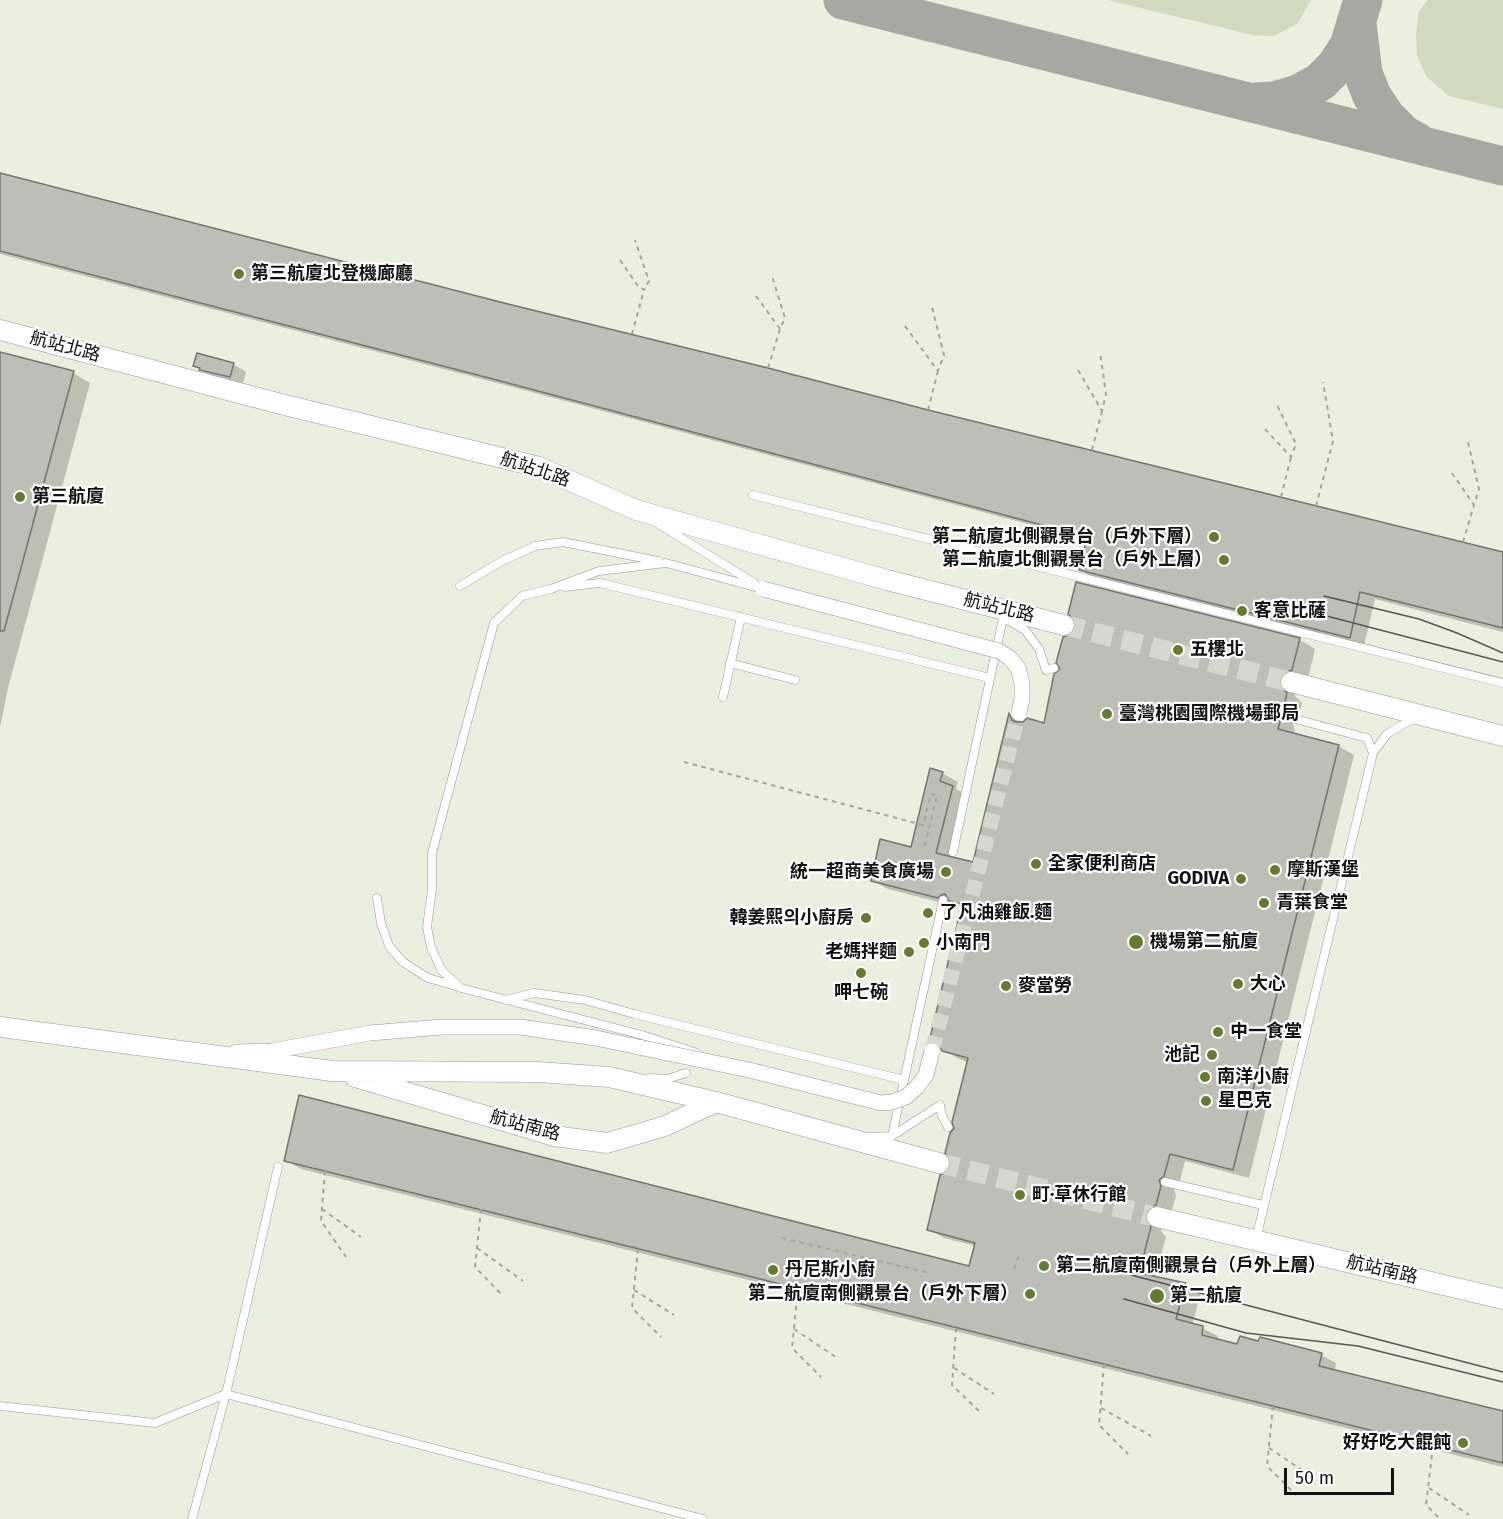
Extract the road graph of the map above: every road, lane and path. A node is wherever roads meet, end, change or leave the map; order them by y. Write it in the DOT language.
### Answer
graph roads {
  1 [pos="635,240"];
  2 [pos="620,260"];
  3 [pos="772,276"];
  4 [pos="644,290"];
  5 [pos="756,296"];
  6 [pos="932,307"];
  7 [pos="906,326"];
  8 [pos="780,329"];
  9 [pos="0,330"];
  10 [pos="632,334"];
  11 [pos="1100,352"];
  12 [pos="768,368"];
  13 [pos="1078,370"];
  14 [pos="938,371"];
  15 [pos="1323,382"];
  16 [pos="1277,405"];
  17 [pos="928,410"];
  18 [pos="1102,411"];
  19 [pos="1265,429"];
  20 [pos="1468,442"];
  21 [pos="1092,450"];
  22 [pos="1292,457"];
  23 [pos="1452,473"];
  24 [pos="753,495"];
  25 [pos="1281,497"];
  26 [pos="1316,506"];
  27 [pos="1474,506"];
  28 [pos="636,510"];
  29 [pos="1463,542"];
  30 [pos="666,563"];
  31 [pos="460,586"];
  32 [pos="551,589"];
  33 [pos="763,589"];
  34 [pos="974,602"];
  35 [pos="741,617"];
  36 [pos="1003,618"];
  37 [pos="1064,625"];
  38 [pos="730,663"];
  39 [pos="1050,669"];
  40 [pos="990,678"];
  41 [pos="795,680"];
  42 [pos="1291,682"];
  43 [pos="1503,683"];
  44 [pos="723,697"];
  45 [pos="1019,713"];
  46 [pos="1420,715"];
  47 [pos="1284,716"];
  48 [pos="1503,736"];
  49 [pos="1373,753"];
  50 [pos="684,762"];
  51 [pos="924,850"];
  52 [pos="953,852"];
  53 [pos="377,898"];
  54 [pos="943,900"];
  55 [pos="461,988"];
  56 [pos="504,1000"];
  57 [pos="0,1027"];
  58 [pos="643,1041"];
  59 [pos="932,1051"];
  60 [pos="200,1053"];
  61 [pos="332,1071"];
  62 [pos="686,1073"];
  63 [pos="609,1077"];
  64 [pos="904,1080"];
  65 [pos="716,1102"];
  66 [pos="948,1127"];
  67 [pos="892,1136"];
  68 [pos="844,1138"];
  69 [pos="939,1163"];
  70 [pos="278,1167"];
  71 [pos="325,1171"];
  72 [pos="1165,1182"];
  73 [pos="1263,1205"];
  74 [pos="322,1209"];
  75 [pos="481,1209"];
  76 [pos="1157,1216"];
  77 [pos="361,1237"];
  78 [pos="782,1238"];
  79 [pos="1256,1241"];
  80 [pos="477,1248"];
  81 [pos="638,1249"];
  82 [pos="1020,1252"];
  83 [pos="346,1257"];
  84 [pos="1014,1269"];
  85 [pos="930,1273"];
  86 [pos="523,1281"];
  87 [pos="798,1288"];
  88 [pos="634,1290"];
  89 [pos="503,1296"];
  90 [pos="1503,1299"];
  91 [pos="674,1315"];
  92 [pos="956,1328"];
  93 [pos="794,1329"];
  94 [pos="661,1337"];
  95 [pos="836,1357"];
  96 [pos="1104,1364"];
  97 [pos="953,1368"];
  98 [pos="821,1377"];
  99 [pos="226,1394"];
  100 [pos="994,1394"];
  101 [pos="0,1406"];
  102 [pos="1273,1406"];
  103 [pos="1100,1408"];
  104 [pos="981,1413"];
  105 [pos="1151,1436"];
  106 [pos="1432,1446"];
  107 [pos="1269,1448"];
  108 [pos="1128,1454"];
  109 [pos="1311,1476"];
  110 [pos="1428,1488"];
  111 [pos="1296,1495"];
  112 [pos="1469,1515"];
  113 [pos="192,1519"];
  114 [pos="703,1519"];
  115 [pos="1440,1519"];
  1 -- 4 [label="path"];
  2 -- 4 [label="path"];
  3 -- 8 [label="path"];
  4 -- 10 [label="path"];
  5 -- 8 [label="path"];
  6 -- 14 [label="path"];
  7 -- 14 [label="path"];
  8 -- 12 [label="path"];
  9 -- 28 [label="street, 航站北路"];
  11 -- 18 [label="path"];
  13 -- 18 [label="path"];
  14 -- 17 [label="path"];
  15 -- 26 [label="path"];
  16 -- 22 [label="path"];
  18 -- 21 [label="path"];
  19 -- 22 [label="path"];
  20 -- 27 [label="path"];
  22 -- 25 [label="path"];
  23 -- 27 [label="path"];
  24 -- 43 [label="lane"];
  27 -- 29 [label="path"];
  28 -- 33 [label="lane"];
  28 -- 34 [label="street, 航站北路"];
  30 -- 31 [label="lane"];
  30 -- 32 [label="lane"];
  30 -- 33 [label="lane"];
  32 -- 35 [label="lane"];
  32 -- 55 [label="lane"];
  33 -- 45 [label="street, bridge"];
  34 -- 36 [label="lane"];
  34 -- 37 [label="street, 航站北路"];
  35 -- 38 [label="lane"];
  35 -- 40 [label="lane"];
  36 -- 39 [label="lane"];
  36 -- 40 [label="lane"];
  38 -- 41 [label="lane"];
  38 -- 44 [label="lane"];
  40 -- 52 [label="lane"];
  42 -- 46 [label="street"];
  46 -- 48 [label="street"];
  46 -- 49 [label="lane"];
  47 -- 49 [label="lane"];
  49 -- 73 [label="lane"];
  50 -- 51 [label="path"];
  53 -- 55 [label="lane"];
  54 -- 64 [label="lane"];
  55 -- 56 [label="lane"];
  56 -- 58 [label="lane"];
  56 -- 64 [label="lane"];
  57 -- 60 [label="street, 航站南路"];
  58 -- 59 [label="street, bridge"];
  58 -- 60 [label="street"];
  60 -- 61 [label="street, 航站南路"];
  61 -- 63 [label="street, 航站南路"];
  61 -- 65 [label="street, 航站南路"];
  62 -- 63 [label="lane"];
  63 -- 65 [label="street, 航站南路"];
  64 -- 67 [label="lane"];
  65 -- 68 [label="street, 航站南路"];
  66 -- 67 [label="lane"];
  67 -- 68 [label="lane"];
  68 -- 69 [label="street, 航站南路"];
  70 -- 99 [label="lane"];
  71 -- 74 [label="path"];
  72 -- 73 [label="lane"];
  73 -- 79 [label="lane"];
  74 -- 77 [label="path"];
  74 -- 83 [label="path"];
  75 -- 80 [label="path"];
  76 -- 79 [label="street, 航站南路"];
  78 -- 85 [label="path"];
  79 -- 90 [label="street, 航站南路"];
  80 -- 86 [label="path"];
  80 -- 89 [label="path"];
  81 -- 88 [label="path"];
  82 -- 84 [label="path"];
  87 -- 93 [label="path"];
  88 -- 91 [label="path"];
  88 -- 94 [label="path"];
  92 -- 97 [label="path"];
  93 -- 95 [label="path"];
  93 -- 98 [label="path"];
  96 -- 103 [label="path"];
  97 -- 100 [label="path"];
  97 -- 104 [label="path"];
  99 -- 101 [label="lane"];
  99 -- 113 [label="lane"];
  99 -- 114 [label="lane"];
  102 -- 107 [label="path"];
  103 -- 105 [label="path"];
  103 -- 108 [label="path"];
  106 -- 110 [label="path"];
  107 -- 109 [label="path"];
  107 -- 111 [label="path"];
  110 -- 112 [label="path"];
  110 -- 115 [label="path"];
}
